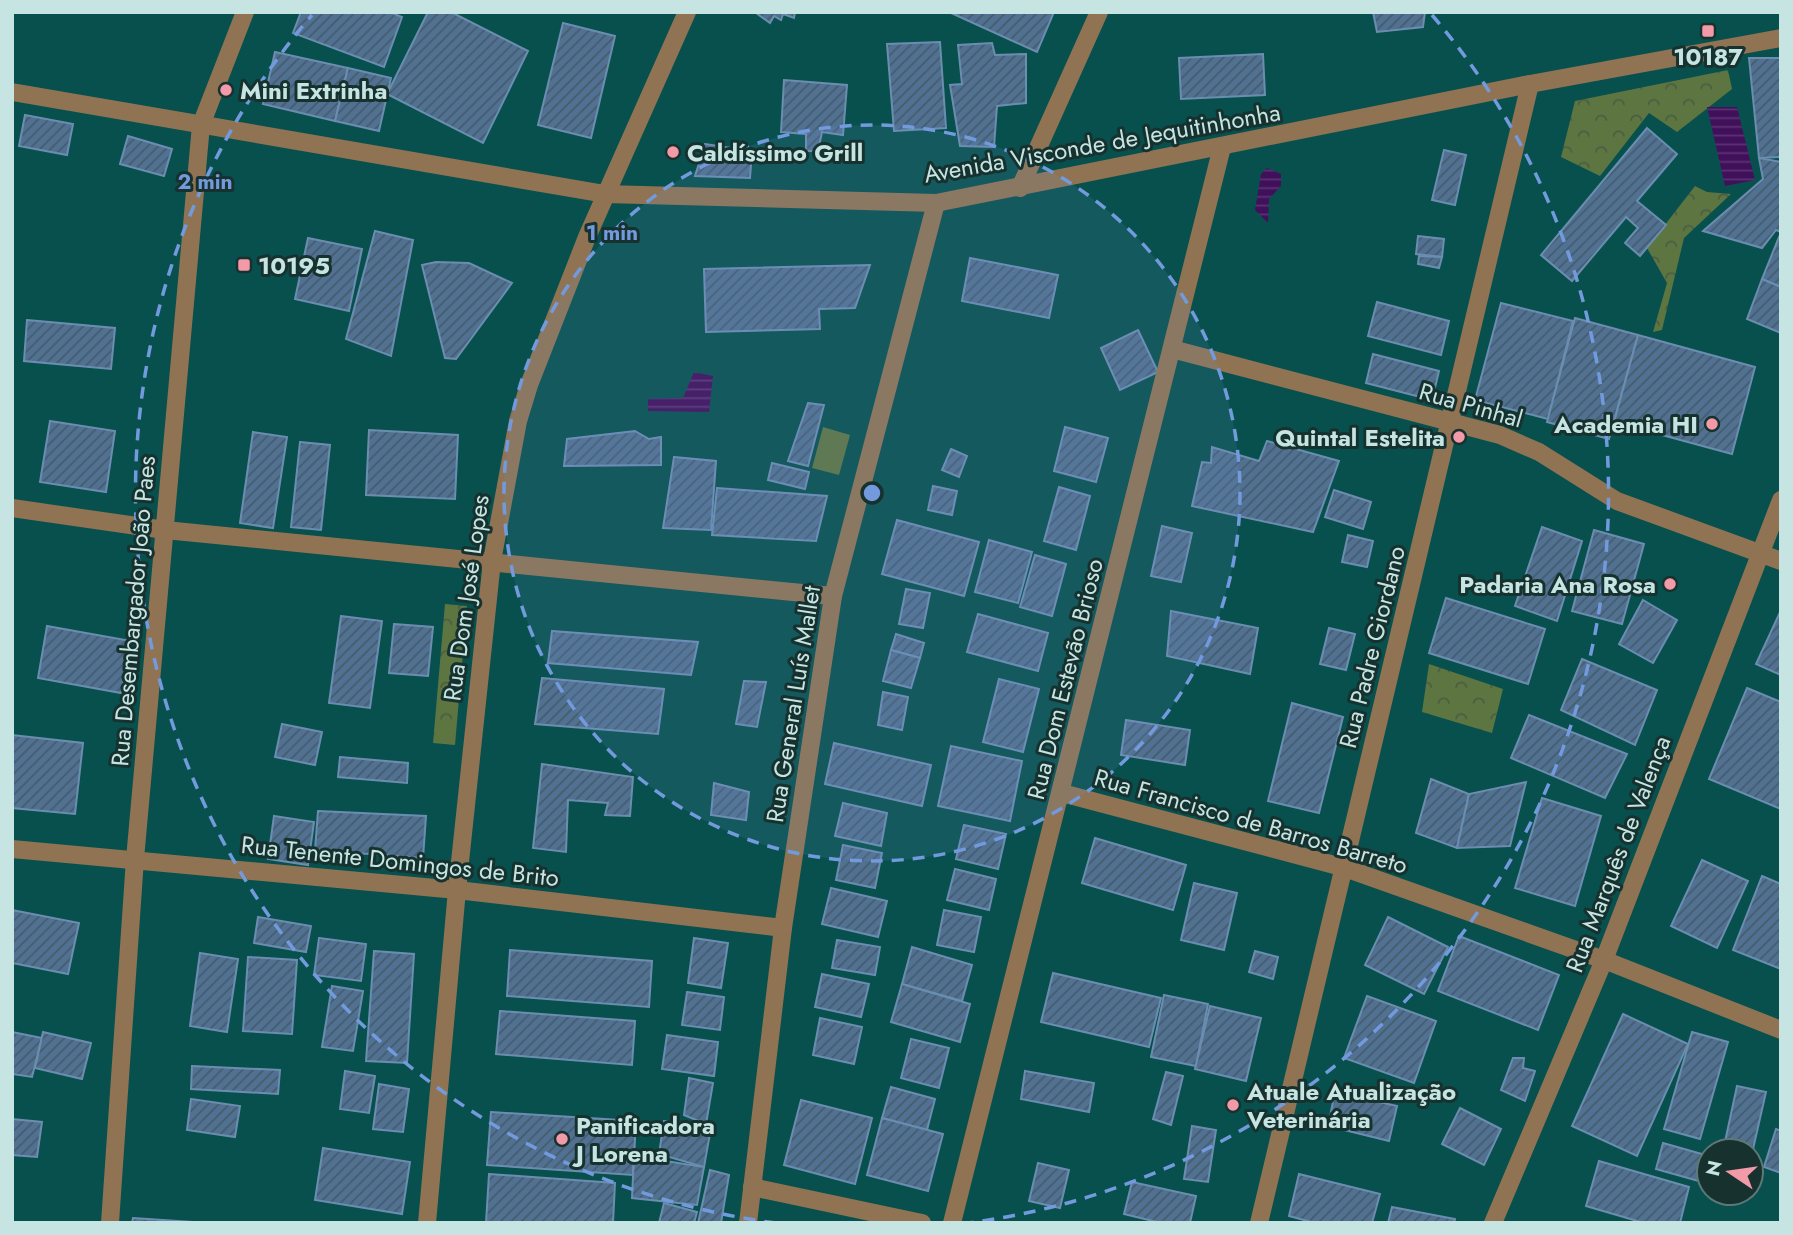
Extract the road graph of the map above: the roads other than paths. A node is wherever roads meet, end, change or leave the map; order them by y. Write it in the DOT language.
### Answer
graph roads {
  1 [pos="245,12"];
  2 [pos="687,12"];
  3 [pos="1099,12"];
  4 [pos="1781,38"];
  5 [pos="1530,84"];
  6 [pos="12,92"];
  7 [pos="201,125"];
  8 [pos="1222,147"];
  9 [pos="1020,188"];
  10 [pos="605,194"];
  11 [pos="936,203"];
  12 [pos="1172,349"];
  13 [pos="1453,424"];
  14 [pos="1781,500"];
  15 [pos="12,508"];
  16 [pos="165,530"];
  17 [pos="1760,554"];
  18 [pos="492,561"];
  19 [pos="1781,561"];
  20 [pos="833,596"];
  21 [pos="1062,793"];
  22 [pos="12,849"];
  23 [pos="135,859"];
  24 [pos="1342,867"];
  25 [pos="457,890"];
  26 [pos="783,928"];
  27 [pos="1604,960"];
  28 [pos="1781,1030"];
  29 [pos="752,1187"];
  30 [pos="110,1223"];
  31 [pos="427,1223"];
  32 [pos="748,1223"];
  33 [pos="922,1223"];
  34 [pos="953,1223"];
  35 [pos="1259,1223"];
  36 [pos="1493,1223"];
  1 -- 7 [label="street, Rua Desembargador João Paes"];
  2 -- 10 [label="street, Rua Dom José Lopes"];
  3 -- 9 [label="street"];
  4 -- 5 [label="street, Avenida Visconde de Jequitinhonha"];
  5 -- 8 [label="street, Avenida Visconde de Jequitinhonha"];
  5 -- 13 [label="street, Rua Padre Giordano"];
  6 -- 7 [label="street, Avenida Visconde de Jequitinhonha"];
  7 -- 10 [label="street, Avenida Visconde de Jequitinhonha"];
  7 -- 16 [label="street, Rua Desembargador João Paes"];
  8 -- 9 [label="street, Avenida Visconde de Jequitinhonha"];
  8 -- 12 [label="street, Rua Dom Estevão Brioso"];
  9 -- 11 [label="street, Avenida Visconde de Jequitinhonha"];
  10 -- 11 [label="street, Avenida Visconde de Jequitinhonha"];
  10 -- 18 [label="street, Rua Dom José Lopes"];
  11 -- 20 [label="street, Rua General Luís Mallet"];
  12 -- 13 [label="street, Rua Pinhal"];
  12 -- 21 [label="street, Rua Dom Estevão Brioso"];
  13 -- 17 [label="street, Rua Pinhal"];
  13 -- 24 [label="street, Rua Padre Giordano"];
  14 -- 17 [label="street, Rua Marquês de Valença"];
  15 -- 16 [label="street"];
  16 -- 18 [label="street"];
  16 -- 23 [label="street, Rua Desembargador João Paes"];
  17 -- 19 [label="street, Rua Pinhal"];
  17 -- 27 [label="street, Rua Marquês de Valença"];
  18 -- 20 [label="street"];
  18 -- 25 [label="street, Rua Dom José Lopes"];
  20 -- 26 [label="street, Rua General Luís Mallet"];
  21 -- 24 [label="street, Rua Francisco de Barros Barreto"];
  21 -- 34 [label="street, Rua Dom Estevão Brioso"];
  22 -- 23 [label="street, Rua Tenente Domingos de Brito"];
  23 -- 25 [label="street, Rua Tenente Domingos de Brito"];
  23 -- 30 [label="street, Rua Desembargador João Paes"];
  24 -- 27 [label="street, Rua Francisco de Barros Barreto"];
  24 -- 35 [label="street, Rua Padre Giordano"];
  25 -- 26 [label="street, Rua Tenente Domingos de Brito"];
  25 -- 31 [label="street, Rua Dom José Lopes"];
  26 -- 29 [label="street, Rua General Luís Mallet"];
  27 -- 28 [label="street, Rua Francisco de Barros Barreto"];
  27 -- 36 [label="street, Rua Marquês de Valença"];
  29 -- 32 [label="street, Rua General Luís Mallet"];
  29 -- 33 [label="street"];
}
